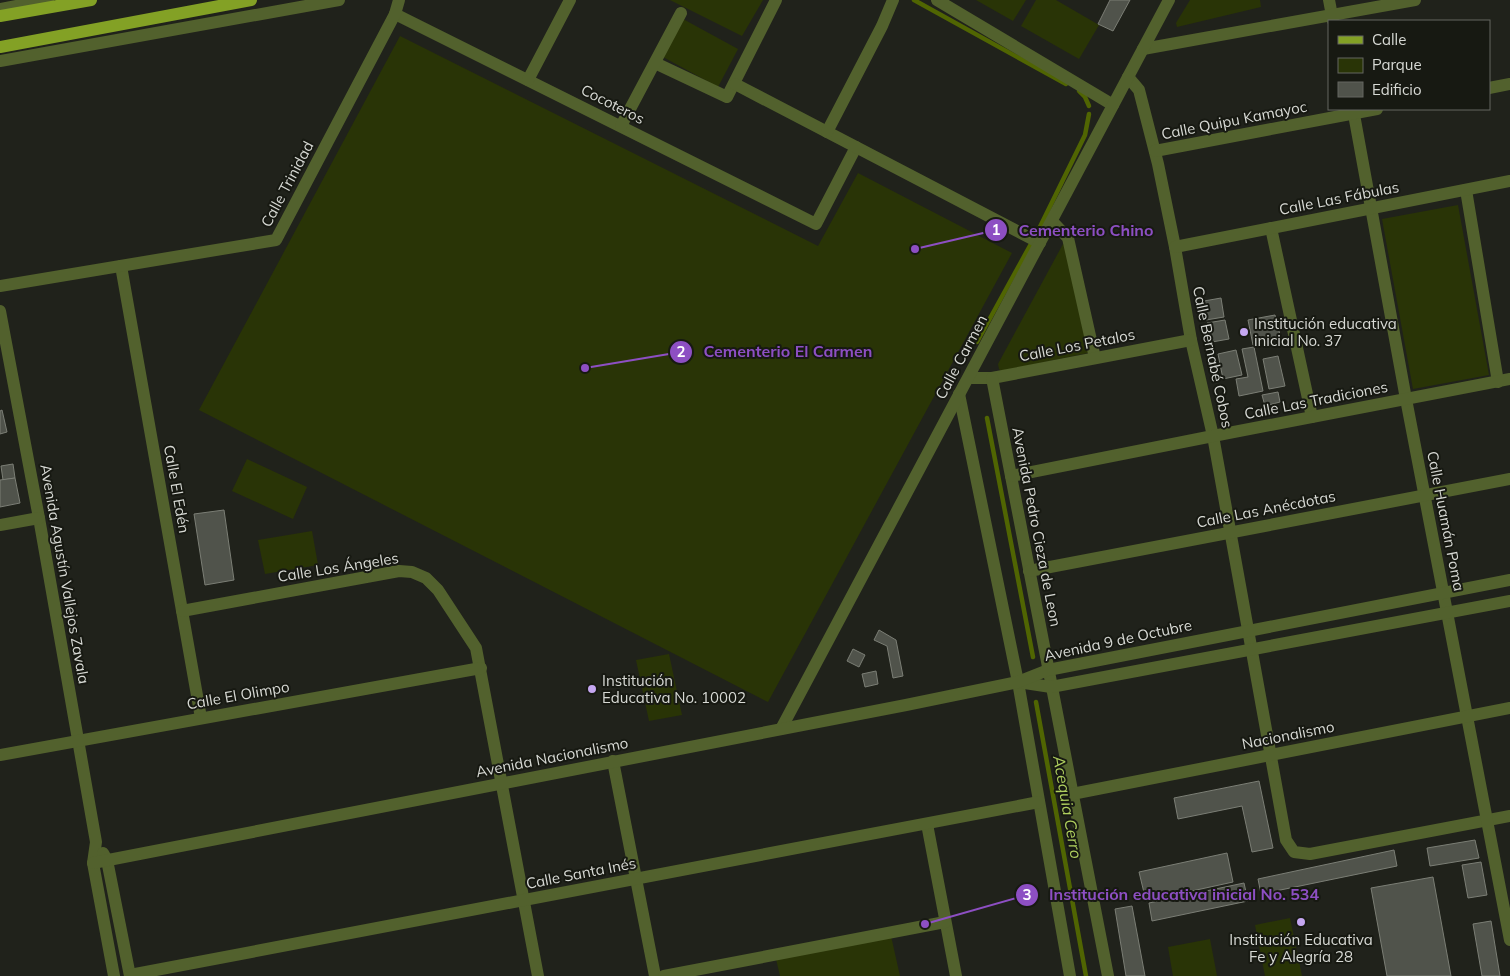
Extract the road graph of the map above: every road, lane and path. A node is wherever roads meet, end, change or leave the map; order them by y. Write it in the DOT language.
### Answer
graph roads {
  1 [pos="48,0"];
  2 [pos="90,0"];
  3 [pos="250,0"];
  4 [pos="338,0"];
  5 [pos="399,0"];
  6 [pos="570,0"];
  7 [pos="776,0"];
  8 [pos="893,0"];
  9 [pos="937,0"];
  10 [pos="1170,0"];
  11 [pos="1329,0"];
  12 [pos="1415,0"];
  13 [pos="0,9"];
  14 [pos="681,13"];
  15 [pos="395,14"];
  16 [pos="0,16"];
  17 [pos="1333,18"];
  18 [pos="0,47"];
  19 [pos="1143,49"];
  20 [pos="0,61"];
  21 [pos="655,63"];
  22 [pos="1128,77"];
  23 [pos="528,80"];
  24 [pos="734,84"];
  25 [pos="1510,84"];
  26 [pos="1490,88"];
  27 [pos="1114,105"];
  28 [pos="1353,111"];
  29 [pos="621,126"];
  30 [pos="827,132"];
  31 [pos="856,147"];
  32 [pos="1155,151"];
  33 [pos="1510,182"];
  34 [pos="1466,190"];
  35 [pos="1372,208"];
  36 [pos="1052,221"];
  37 [pos="1271,228"];
  38 [pos="1040,243"];
  39 [pos="1175,247"];
  40 [pos="121,266"];
  41 [pos="0,286"];
  42 [pos="0,311"];
  43 [pos="1191,340"];
  44 [pos="1095,358"];
  45 [pos="968,378"];
  46 [pos="992,378"];
  47 [pos="1504,381"];
  48 [pos="959,394"];
  49 [pos="1406,399"];
  50 [pos="1312,417"];
  51 [pos="1213,436"];
  52 [pos="1011,476"];
  53 [pos="1510,479"];
  54 [pos="1425,494"];
  55 [pos="39,518"];
  56 [pos="0,525"];
  57 [pos="1230,533"];
  58 [pos="1029,571"];
  59 [pos="1510,580"];
  60 [pos="1444,593"];
  61 [pos="1510,601"];
  62 [pos="182,611"];
  63 [pos="1447,613"];
  64 [pos="1248,630"];
  65 [pos="1252,650"];
  66 [pos="481,668"];
  67 [pos="1048,670"];
  68 [pos="1018,682"];
  69 [pos="1051,687"];
  70 [pos="1510,708"];
  71 [pos="1468,717"];
  72 [pos="201,718"];
  73 [pos="781,729"];
  74 [pos="79,740"];
  75 [pos="0,755"];
  76 [pos="1271,755"];
  77 [pos="613,761"];
  78 [pos="502,783"];
  79 [pos="1072,794"];
  80 [pos="1039,802"];
  81 [pos="1510,816"];
  82 [pos="1488,820"];
  83 [pos="927,824"];
  84 [pos="96,842"];
  85 [pos="107,860"];
  86 [pos="93,862"];
  87 [pos="636,879"];
  88 [pos="524,900"];
  89 [pos="945,922"];
  90 [pos="1509,932"];
  91 [pos="114,976"];
  92 [pos="130,976"];
  93 [pos="538,976"];
  94 [pos="655,976"];
  95 [pos="664,976"];
  96 [pos="956,976"];
  97 [pos="1070,976"];
  98 [pos="1108,976"];
  1 -- 13 [label="street"];
  2 -- 16 [label="main road"];
  3 -- 18 [label="main road"];
  4 -- 20 [label="street"];
  5 -- 15 [label="street, Calle Trinidad"];
  6 -- 23 [label="street"];
  7 -- 24 [label="street"];
  8 -- 30 [label="street"];
  9 -- 27 [label="street"];
  10 -- 19 [label="street, Calle Carmen"];
  11 -- 17 [label="street"];
  12 -- 17 [label="street"];
  14 -- 21 [label="street"];
  15 -- 23 [label="street, Cocoteros"];
  15 -- 40 [label="street, Calle Trinidad"];
  17 -- 19 [label="street"];
  19 -- 22 [label="street, Calle Carmen"];
  21 -- 24 [label="street"];
  21 -- 29 [label="street"];
  22 -- 27 [label="street, Calle Carmen"];
  22 -- 32 [label="street, Calle Bernabé Cobos"];
  23 -- 29 [label="street, Cocoteros"];
  24 -- 30 [label="street"];
  25 -- 26 [label="street"];
  27 -- 36 [label="street, Calle Carmen"];
  28 -- 32 [label="street, Calle Quipu Kamayoc"];
  28 -- 35 [label="street, Calle Huamán Poma"];
  29 -- 31 [label="street, Cocoteros"];
  30 -- 31 [label="street"];
  31 -- 38 [label="street"];
  32 -- 39 [label="street, Calle Bernabé Cobos"];
  33 -- 34 [label="street, Calle Las Fábulas"];
  34 -- 35 [label="street, Calle Las Fábulas"];
  34 -- 47 [label="street"];
  35 -- 37 [label="street, Calle Las Fábulas"];
  35 -- 49 [label="street, Calle Huamán Poma"];
  36 -- 38 [label="street, Calle Carmen"];
  36 -- 44 [label="street"];
  37 -- 39 [label="street, Calle Las Fábulas"];
  37 -- 50 [label="street"];
  38 -- 45 [label="street, Calle Carmen"];
  39 -- 43 [label="street, Calle Bernabé Cobos"];
  40 -- 41 [label="street, Calle Trinidad"];
  40 -- 62 [label="street, Calle El Edén"];
  42 -- 55 [label="street, Avenida Agustín Vallejos Zavala"];
  43 -- 44 [label="street, Calle Los Petalos"];
  43 -- 51 [label="street, Calle Bernabé Cobos"];
  44 -- 46 [label="street, Calle Los Petalos"];
  45 -- 46 [label="street, Calle Los Petalos"];
  45 -- 48 [label="street, Calle Carmen"];
  46 -- 52 [label="street, Avenida Pedro Cieza de Leon"];
  47 -- 49 [label="street, Calle Las Tradiciones"];
  48 -- 68 [label="street"];
  48 -- 73 [label="street, Calle Carmen"];
  49 -- 50 [label="street, Calle Las Tradiciones"];
  49 -- 54 [label="street, Calle Huamán Poma"];
  50 -- 51 [label="street, Calle Las Tradiciones"];
  51 -- 52 [label="street, Calle Las Tradiciones"];
  51 -- 57 [label="street, Calle Bernabé Cobos"];
  52 -- 58 [label="street, Avenida Pedro Cieza de Leon"];
  53 -- 54 [label="street, Calle Las Anécdotas"];
  54 -- 57 [label="street, Calle Las Anécdotas"];
  54 -- 60 [label="street, Calle Huamán Poma"];
  55 -- 56 [label="street"];
  55 -- 74 [label="street, Avenida Agustín Vallejos Zavala"];
  57 -- 58 [label="street, Calle Las Anécdotas"];
  57 -- 64 [label="street, Calle Bernabé Cobos"];
  58 -- 67 [label="street, Avenida Pedro Cieza de Leon"];
  59 -- 60 [label="street, Avenida 9 de Octubre"];
  60 -- 63 [label="street, Calle Huamán Poma"];
  60 -- 64 [label="street, Avenida 9 de Octubre"];
  61 -- 63 [label="street, Avenida 9 de Octubre"];
  62 -- 66 [label="street, Calle Los Ángeles"];
  62 -- 72 [label="street, Calle El Edén"];
  63 -- 65 [label="street, Avenida 9 de Octubre"];
  63 -- 71 [label="street, Calle Huamán Poma"];
  64 -- 65 [label="street, Calle Bernabé Cobos"];
  64 -- 67 [label="street, Avenida 9 de Octubre"];
  65 -- 69 [label="street, Avenida 9 de Octubre"];
  65 -- 76 [label="street, Calle Bernabé Cobos"];
  66 -- 72 [label="street, Calle El Olimpo"];
  66 -- 78 [label="street, Calle Los Ángeles"];
  67 -- 68 [label="street, Avenida 9 de Octubre"];
  67 -- 69 [label="street, Avenida Pedro Cieza de Leon"];
  68 -- 69 [label="street, Avenida 9 de Octubre"];
  68 -- 73 [label="street, Avenida Nacionalismo"];
  68 -- 80 [label="street"];
  69 -- 79 [label="street, Avenida Pedro Cieza de Leon"];
  70 -- 71 [label="street, Nacionalismo"];
  71 -- 76 [label="street, Nacionalismo"];
  71 -- 82 [label="street, Calle Huamán Poma"];
  72 -- 74 [label="street, Calle El Olimpo"];
  73 -- 77 [label="street, Avenida Nacionalismo"];
  74 -- 75 [label="street, Calle El Olimpo"];
  74 -- 84 [label="street, Avenida Agustín Vallejos Zavala"];
  76 -- 79 [label="street, Nacionalismo"];
  76 -- 82 [label="street, Calle Bernabé Cobos"];
  77 -- 78 [label="street, Avenida Nacionalismo"];
  77 -- 87 [label="street"];
  78 -- 85 [label="street, Avenida Nacionalismo"];
  78 -- 88 [label="street, Calle Los Ángeles"];
  79 -- 98 [label="street, Avenida Pedro Cieza de Leon"];
  80 -- 83 [label="street, Calle Santa Inés"];
  80 -- 97 [label="street"];
  81 -- 82 [label="street"];
  82 -- 90 [label="street, Calle Huamán Poma"];
  83 -- 87 [label="street, Calle Santa Inés"];
  83 -- 89 [label="street"];
  84 -- 85 [label="street, Avenida Agustín Vallejos Zavala"];
  84 -- 86 [label="street, Avenida Agustín Vallejos Zavala"];
  85 -- 86 [label="street, Avenida Nacionalismo"];
  85 -- 92 [label="street, Avenida Agustín Vallejos Zavala"];
  86 -- 91 [label="street, Avenida Agustín Vallejos Zavala"];
  87 -- 88 [label="street, Calle Santa Inés"];
  87 -- 94 [label="street"];
  88 -- 92 [label="street, Calle Santa Inés"];
  88 -- 93 [label="street, Calle Los Ángeles"];
  89 -- 95 [label="street"];
  89 -- 96 [label="street"];
}
